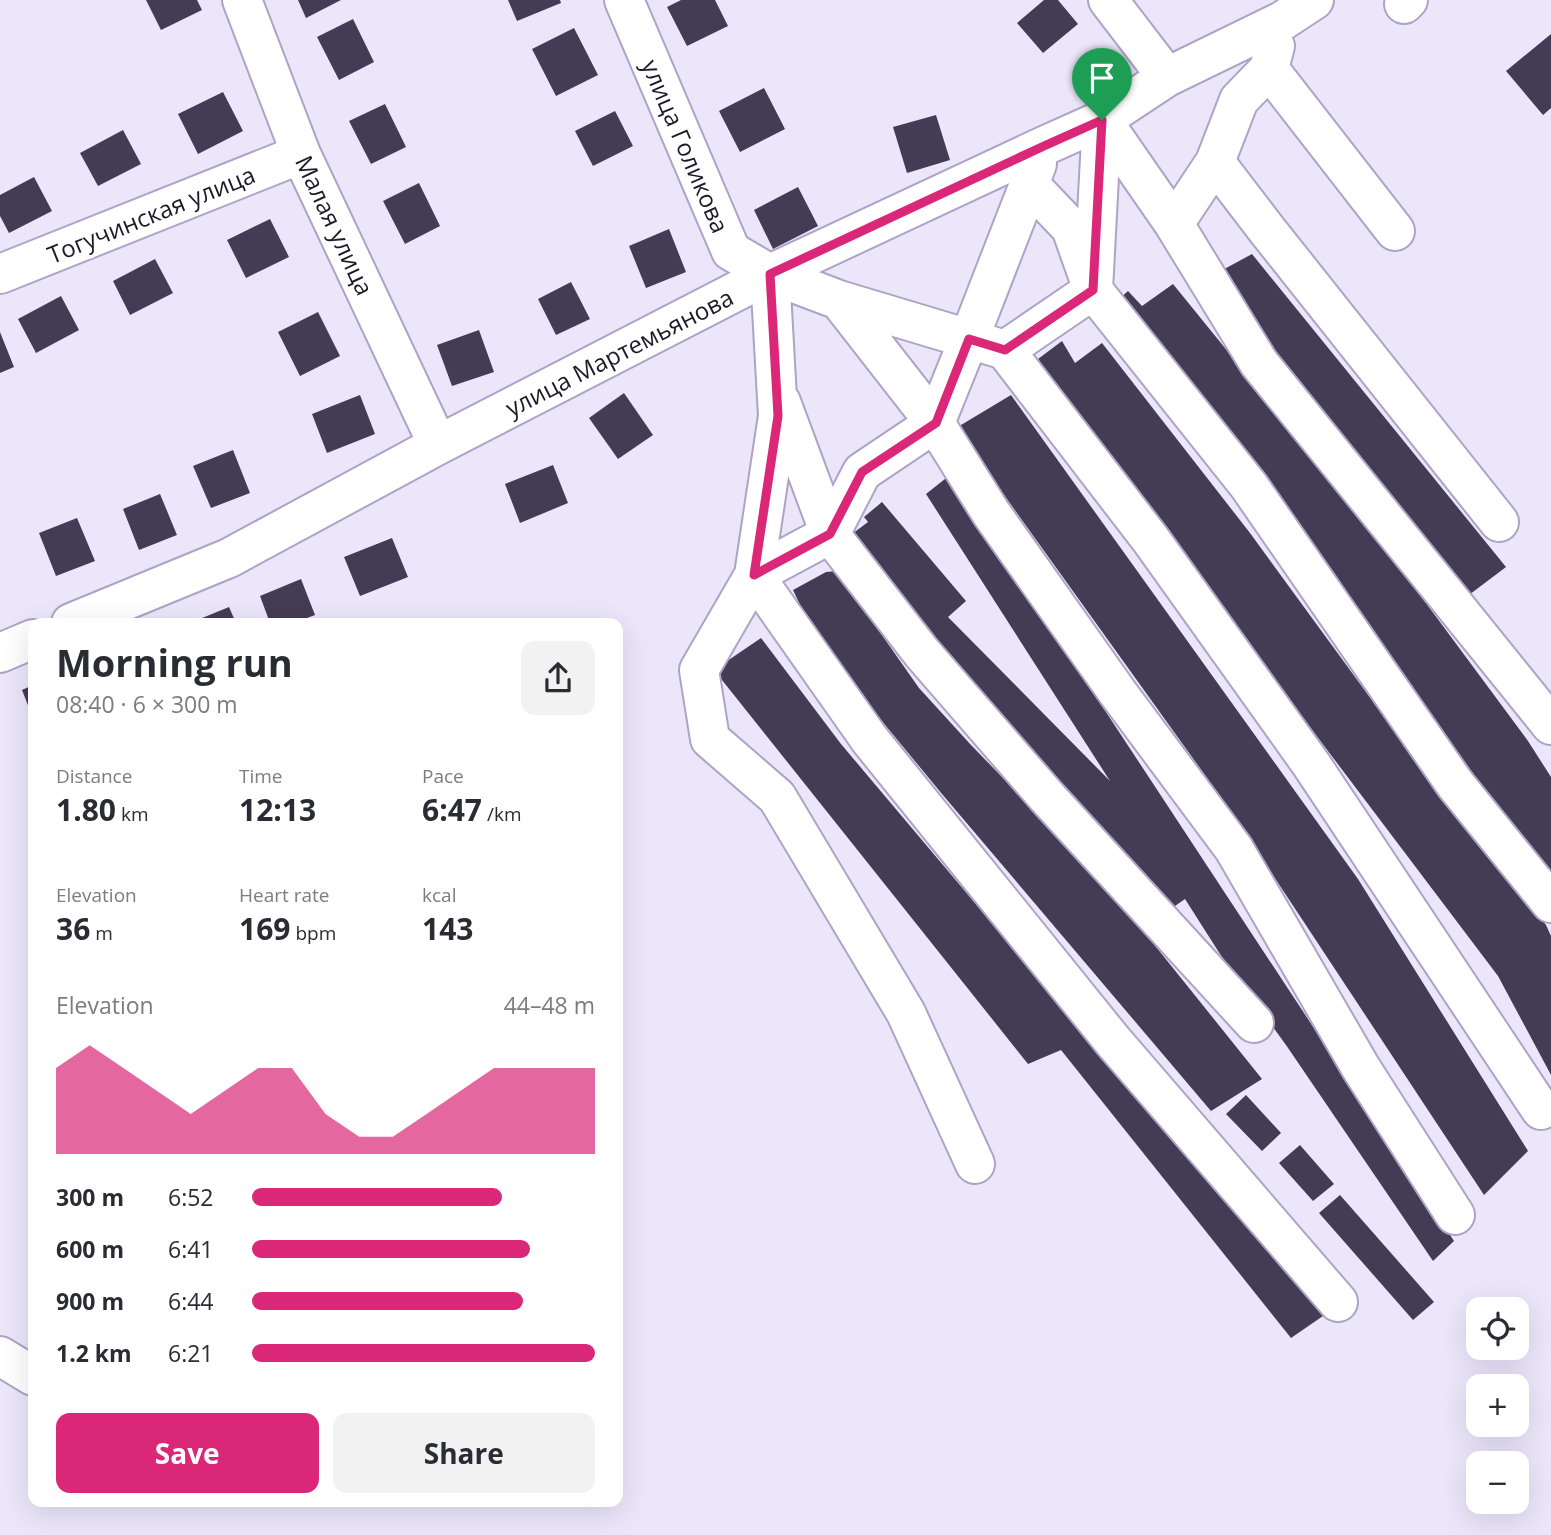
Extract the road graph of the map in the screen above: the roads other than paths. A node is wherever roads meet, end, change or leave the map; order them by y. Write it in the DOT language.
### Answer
graph roads {
  1 [pos="242,0"];
  2 [pos="624,0"];
  3 [pos="1108,0"];
  4 [pos="1314,0"];
  5 [pos="1282,21"];
  6 [pos="1269,69"];
  7 [pos="1167,77"];
  8 [pos="1102,120"];
  9 [pos="1044,146"];
  10 [pos="301,155"];
  11 [pos="1215,162"];
  12 [pos="1029,184"];
  13 [pos="1174,224"];
  14 [pos="1395,231"];
  15 [pos="0,274"];
  16 [pos="770,274"];
  17 [pos="1093,290"];
  18 [pos="839,300"];
  19 [pos="969,339"];
  20 [pos="1005,350"];
  21 [pos="776,390"];
  22 [pos="936,423"];
  23 [pos="438,446"];
  24 [pos="1499,522"];
  25 [pos="830,534"];
  26 [pos="754,575"];
  27 [pos="83,618"];
  28 [pos="28,641"];
  29 [pos="0,653"];
  30 [pos="1551,725"];
  31 [pos="1551,903"];
  32 [pos="1254,1023"];
  33 [pos="1541,1110"];
  34 [pos="975,1164"];
  35 [pos="1455,1215"];
  36 [pos="1338,1302"];
  37 [pos="0,1356"];
  38 [pos="28,1374"];
  1 -- 10 [label="street, Малая улица"];
  2 -- 16 [label="street, улица Голикова"];
  3 -- 7 [label="street"];
  4 -- 5 [label="street, улица Мартемьянова"];
  5 -- 6 [label="street"];
  5 -- 7 [label="street, улица Мартемьянова"];
  6 -- 11 [label="street"];
  6 -- 14 [label="street"];
  7 -- 8 [label="street, улица Мартемьянова"];
  8 -- 9 [label="street, улица Мартемьянова"];
  8 -- 13 [label="street"];
  8 -- 17 [label="street"];
  9 -- 12 [label="street"];
  9 -- 16 [label="street, улица Мартемьянова"];
  10 -- 15 [label="street, Тогучинская улица"];
  10 -- 23 [label="street, Малая улица"];
  11 -- 13 [label="street"];
  11 -- 24 [label="street"];
  12 -- 17 [label="street"];
  12 -- 19 [label="street"];
  13 -- 30 [label="street"];
  16 -- 18 [label="street, улица Голикова"];
  16 -- 21 [label="street"];
  16 -- 23 [label="street, улица Мартемьянова"];
  17 -- 20 [label="street"];
  17 -- 31 [label="street"];
  18 -- 19 [label="street, улица Голикова"];
  18 -- 22 [label="street"];
  19 -- 20 [label="street, улица Голикова"];
  19 -- 22 [label="street"];
  20 -- 33 [label="street"];
  21 -- 25 [label="street"];
  21 -- 26 [label="street"];
  22 -- 25 [label="street"];
  22 -- 35 [label="street"];
  23 -- 27 [label="street, улица Мартемьянова"];
  25 -- 26 [label="street"];
  25 -- 32 [label="street"];
  26 -- 34 [label="street"];
  26 -- 36 [label="street"];
  28 -- 29 [label="street"];
  37 -- 38 [label="street"];
}
